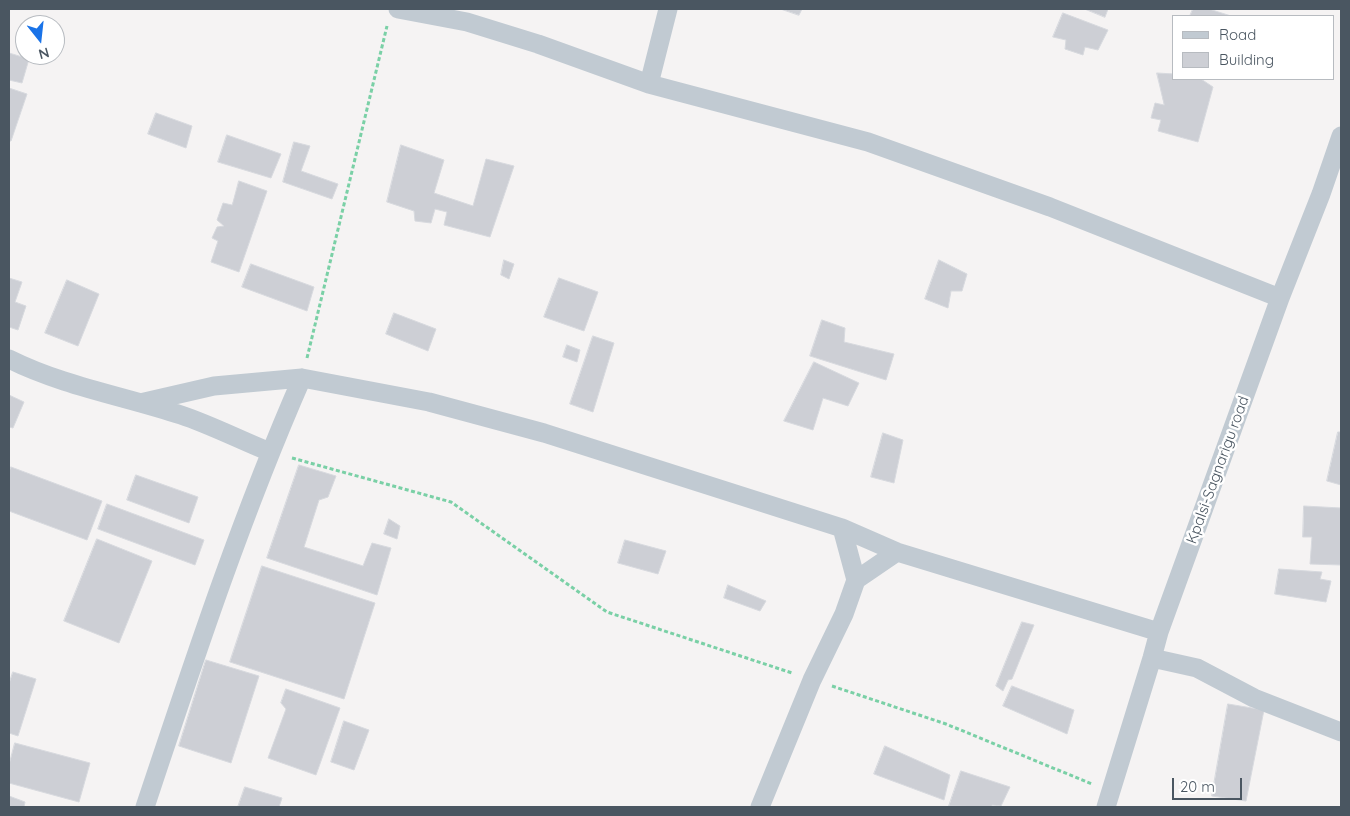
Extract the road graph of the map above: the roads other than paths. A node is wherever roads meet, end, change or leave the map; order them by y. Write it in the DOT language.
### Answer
graph roads {
  1 [pos="668,9"];
  2 [pos="394,14"];
  3 [pos="649,84"];
  4 [pos="1341,136"];
  5 [pos="1280,298"];
  6 [pos="9,359"];
  7 [pos="302,378"];
  8 [pos="140,403"];
  9 [pos="270,452"];
  10 [pos="842,528"];
  11 [pos="897,552"];
  12 [pos="856,580"];
  13 [pos="1159,632"];
  14 [pos="1152,658"];
  15 [pos="1341,732"];
  16 [pos="1109,800"];
  17 [pos="145,807"];
  18 [pos="760,807"];
  1 -- 3 [label="street"];
  2 -- 3 [label="street"];
  3 -- 5 [label="street"];
  4 -- 5 [label="street, Kpalsi-Sagnarigu road"];
  5 -- 13 [label="street, Kpalsi-Sagnarigu road"];
  6 -- 8 [label="street"];
  7 -- 8 [label="street"];
  7 -- 9 [label="street"];
  7 -- 10 [label="street"];
  8 -- 9 [label="street"];
  9 -- 17 [label="street"];
  10 -- 11 [label="street"];
  10 -- 12 [label="street"];
  11 -- 12 [label="street"];
  11 -- 13 [label="street"];
  12 -- 18 [label="street"];
  13 -- 14 [label="street, Kpalsi-Sagnarigu road"];
  14 -- 15 [label="street"];
  14 -- 16 [label="street, Kpalsi-Sagnarigu road"];
}
